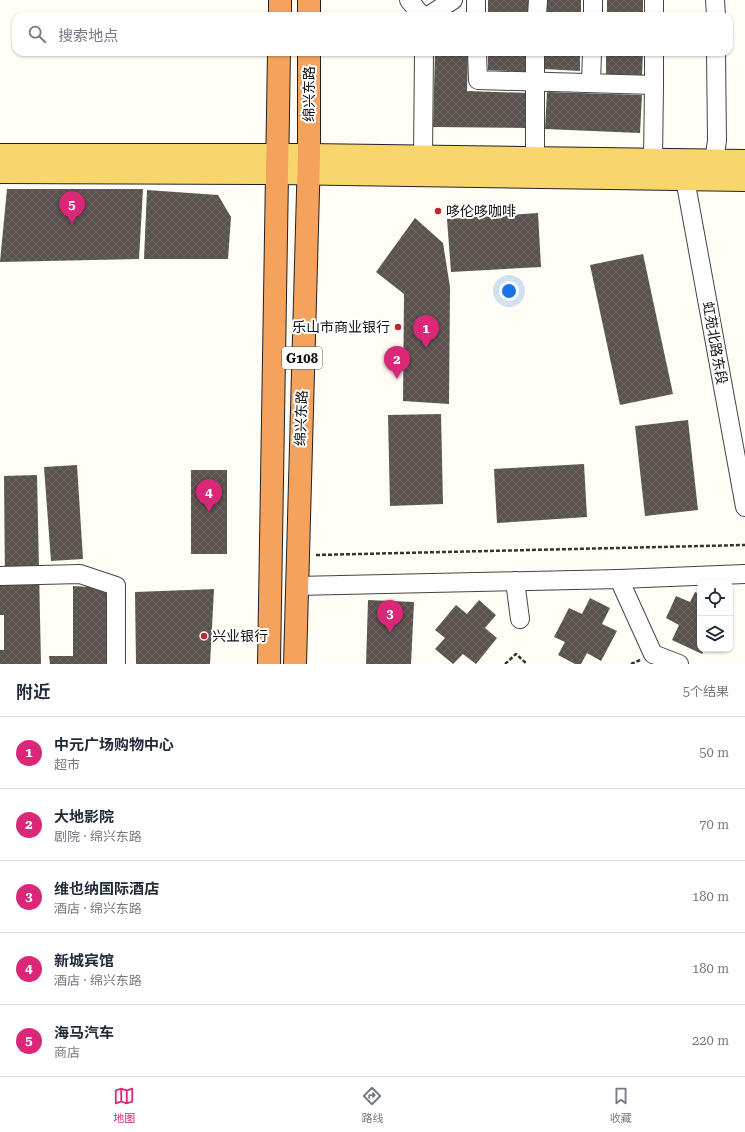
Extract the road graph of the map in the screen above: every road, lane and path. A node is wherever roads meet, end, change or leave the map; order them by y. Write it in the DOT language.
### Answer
graph roads {
  1 [pos="280,0"];
  2 [pos="309,0"];
  3 [pos="409,0"];
  4 [pos="453,0"];
  5 [pos="476,0"];
  6 [pos="538,0"];
  7 [pos="593,0"];
  8 [pos="654,0"];
  9 [pos="716,0"];
  10 [pos="280,12"];
  11 [pos="309,12"];
  12 [pos="419,12"];
  13 [pos="434,12"];
  14 [pos="476,12"];
  15 [pos="537,12"];
  16 [pos="593,12"];
  17 [pos="654,12"];
  18 [pos="716,12"];
  19 [pos="279,56"];
  20 [pos="309,56"];
  21 [pos="424,56"];
  22 [pos="477,56"];
  23 [pos="535,56"];
  24 [pos="592,56"];
  25 [pos="654,56"];
  26 [pos="716,56"];
  27 [pos="534,82"];
  28 [pos="592,83"];
  29 [pos="654,85"];
  30 [pos="0,155"];
  31 [pos="423,156"];
  32 [pos="535,158"];
  33 [pos="653,159"];
  34 [pos="714,160"];
  35 [pos="745,161"];
  36 [pos="277,164"];
  37 [pos="308,164"];
  38 [pos="0,172"];
  39 [pos="685,179"];
  40 [pos="745,180"];
  41 [pos="742,479"];
  42 [pos="745,507"];
  43 [pos="745,545"];
  44 [pos="297,555"];
  45 [pos="745,574"];
  46 [pos="0,576"];
  47 [pos="620,579"];
  48 [pos="515,581"];
  49 [pos="296,586"];
  50 [pos="520,619"];
  51 [pos="116,664"];
  52 [pos="269,664"];
  53 [pos="295,664"];
  54 [pos="505,664"];
  55 [pos="527,664"];
  56 [pos="679,664"];
  1 -- 10 [label="highway"];
  2 -- 11 [label="highway"];
  3 -- 12 [label="street"];
  4 -- 13 [label="street"];
  5 -- 14 [label="street"];
  6 -- 15 [label="street"];
  7 -- 16 [label="street"];
  8 -- 17 [label="street"];
  9 -- 18 [label="street"];
  19 -- 36 [label="highway, 绵兴东路 / G108"];
  20 -- 37 [label="highway, 绵兴东路 / G108"];
  21 -- 31 [label="street"];
  22 -- 27 [label="street"];
  23 -- 27 [label="street"];
  24 -- 28 [label="street"];
  25 -- 29 [label="street"];
  26 -- 34 [label="street"];
  27 -- 28 [label="street"];
  27 -- 32 [label="street"];
  28 -- 29 [label="street"];
  29 -- 33 [label="street"];
  30 -- 36 [label="main road"];
  31 -- 32 [label="main road"];
  31 -- 37 [label="main road"];
  32 -- 33 [label="main road"];
  33 -- 34 [label="main road"];
  34 -- 35 [label="main road"];
  36 -- 37 [label="main road"];
  36 -- 38 [label="main road"];
  36 -- 52 [label="highway, 绵兴东路 / G108"];
  37 -- 39 [label="main road"];
  37 -- 44 [label="highway, 绵兴东路 / G108"];
  39 -- 40 [label="main road"];
  39 -- 41 [label="street, 虹苑北路东段"];
  41 -- 42 [label="street, 虹苑北路东段"];
  43 -- 44 [label="path"];
  44 -- 49 [label="highway, 绵兴东路 / G108"];
  45 -- 47 [label="street"];
  46 -- 51 [label="street"];
  47 -- 48 [label="street"];
  47 -- 56 [label="street"];
  48 -- 49 [label="street"];
  48 -- 50 [label="street"];
  49 -- 53 [label="highway, 绵兴东路 / G108"];
  54 -- 55 [label="path"];
}
